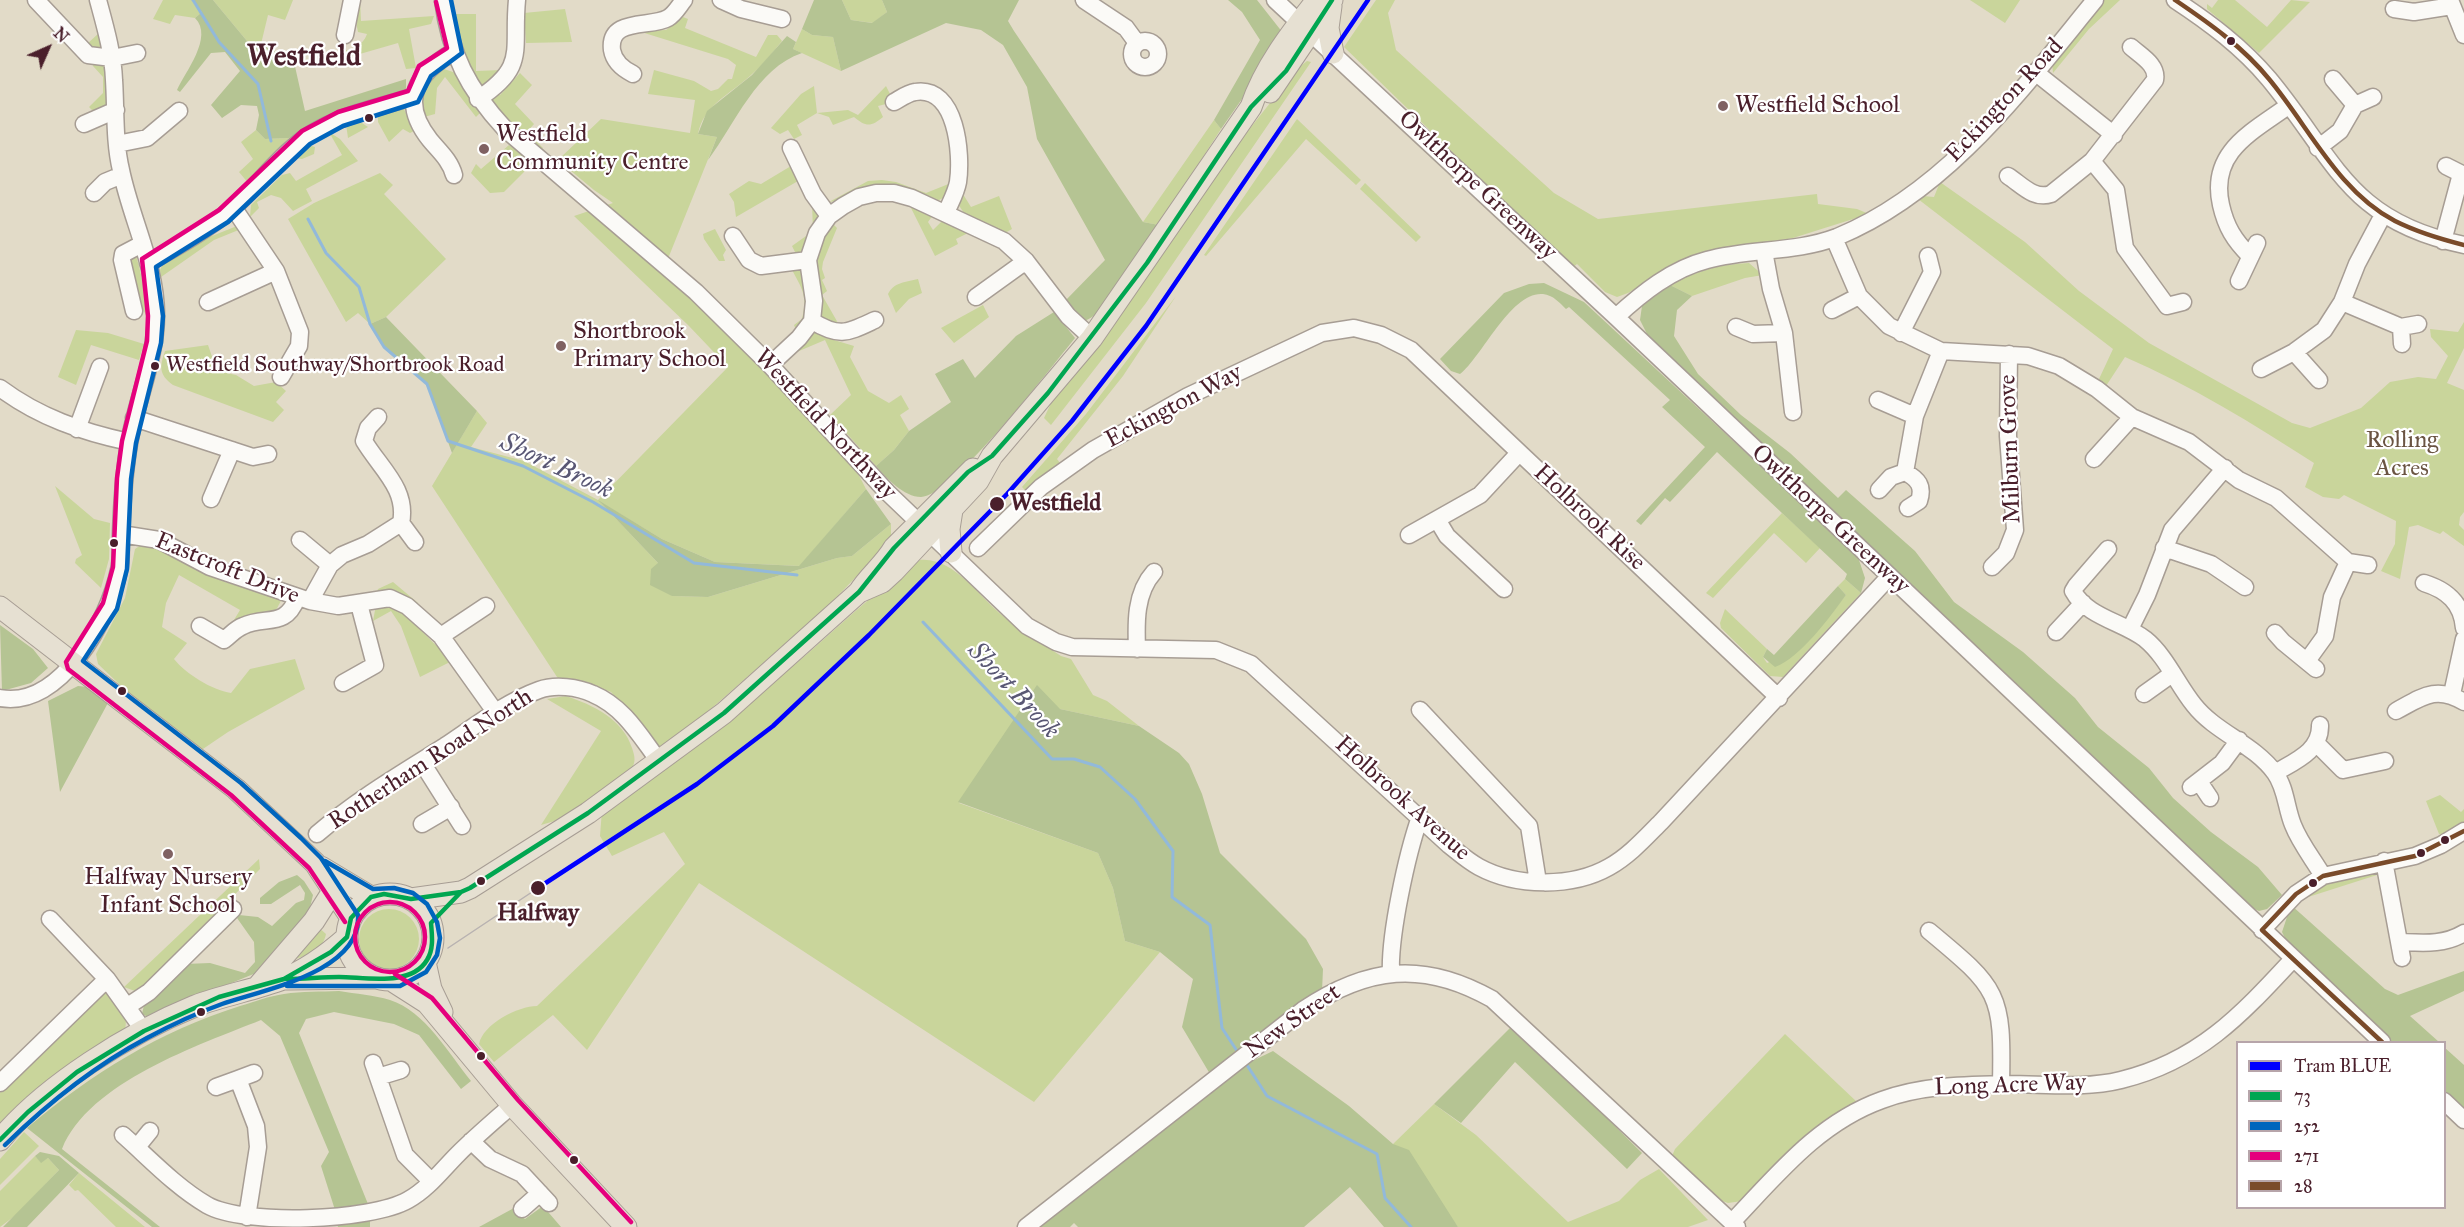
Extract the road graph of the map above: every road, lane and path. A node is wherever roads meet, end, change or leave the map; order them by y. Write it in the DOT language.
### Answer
graph roads {
  1 [pos="36,0"];
  2 [pos="98,0"];
  3 [pos="352,0"];
  4 [pos="443,0"];
  5 [pos="518,0"];
  6 [pos="684,0"];
  7 [pos="721,0"];
  8 [pos="1084,0"];
  9 [pos="1275,0"];
  10 [pos="1317,0"];
  11 [pos="1333,0"];
  12 [pos="2095,0"];
  13 [pos="2175,0"];
  14 [pos="2451,3"];
  15 [pos="2394,9"];
  16 [pos="783,19"];
  17 [pos="345,35"];
  18 [pos="2464,35"];
  19 [pos="1314,39"];
  20 [pos="1137,43"];
  21 [pos="2131,47"];
  22 [pos="455,51"];
  23 [pos="136,53"];
  24 [pos="112,58"];
  25 [pos="2035,72"];
  26 [pos="633,74"];
  27 [pos="2333,79"];
  28 [pos="413,97"];
  29 [pos="2373,97"];
  30 [pos="478,99"];
  31 [pos="894,102"];
  32 [pos="2355,105"];
  33 [pos="2288,106"];
  34 [pos="1251,107"];
  35 [pos="116,110"];
  36 [pos="179,111"];
  37 [pos="84,124"];
  38 [pos="2114,135"];
  39 [pos="117,144"];
  40 [pos="791,148"];
  41 [pos="2318,148"];
  42 [pos="2092,161"];
  43 [pos="2446,166"];
  44 [pos="2462,174"];
  45 [pos="122,175"];
  46 [pos="454,175"];
  47 [pos="2008,176"];
  48 [pos="94,193"];
  49 [pos="233,207"];
  50 [pos="946,213"];
  51 [pos="2383,215"];
  52 [pos="829,216"];
  53 [pos="734,236"];
  54 [pos="1834,238"];
  55 [pos="2443,241"];
  56 [pos="142,244"];
  57 [pos="2464,245"];
  58 [pos="1764,251"];
  59 [pos="1928,256"];
  60 [pos="808,260"];
  61 [pos="1026,261"];
  62 [pos="148,263"];
  63 [pos="276,271"];
  64 [pos="2239,281"];
  65 [pos="1859,296"];
  66 [pos="976,297"];
  67 [pos="208,302"];
  68 [pos="2342,302"];
  69 [pos="2170,309"];
  70 [pos="1833,310"];
  71 [pos="134,311"];
  72 [pos="1616,317"];
  73 [pos="875,320"];
  74 [pos="812,321"];
  75 [pos="1736,327"];
  76 [pos="2407,332"];
  77 [pos="1784,333"];
  78 [pos="1901,333"];
  79 [pos="1092,338"];
  80 [pos="1397,341"];
  81 [pos="1941,351"];
  82 [pos="2294,352"];
  83 [pos="2009,354"];
  84 [pos="770,365"];
  85 [pos="100,367"];
  86 [pos="2261,369"];
  87 [pos="281,377"];
  88 [pos="2319,380"];
  89 [pos="0,388"];
  90 [pos="1878,400"];
  91 [pos="1793,412"];
  92 [pos="1915,416"];
  93 [pos="378,417"];
  94 [pos="2132,417"];
  95 [pos="134,418"];
  96 [pos="77,429"];
  97 [pos="129,441"];
  98 [pos="232,450"];
  99 [pos="1519,453"];
  100 [pos="268,454"];
  101 [pos="992,456"];
  102 [pos="2094,459"];
  103 [pos="2224,468"];
  104 [pos="1905,472"];
  105 [pos="1878,490"];
  106 [pos="211,499"];
  107 [pos="1908,508"];
  108 [pos="952,510"];
  109 [pos="1438,521"];
  110 [pos="401,523"];
  111 [pos="121,534"];
  112 [pos="1409,535"];
  113 [pos="932,539"];
  114 [pos="300,540"];
  115 [pos="415,542"];
  116 [pos="978,548"];
  117 [pos="2164,548"];
  118 [pos="2108,549"];
  119 [pos="2349,562"];
  120 [pos="330,565"];
  121 [pos="2368,565"];
  122 [pos="1992,567"];
  123 [pos="1154,572"];
  124 [pos="1889,577"];
  125 [pos="2424,583"];
  126 [pos="2245,587"];
  127 [pos="1503,588"];
  128 [pos="859,592"];
  129 [pos="304,600"];
  130 [pos="2083,603"];
  131 [pos="358,604"];
  132 [pos="486,606"];
  133 [pos="0,607"];
  134 [pos="2464,620"];
  135 [pos="200,626"];
  136 [pos="2464,628"];
  137 [pos="2130,629"];
  138 [pos="2056,632"];
  139 [pos="2275,633"];
  140 [pos="441,636"];
  141 [pos="2464,639"];
  142 [pos="1137,649"];
  143 [pos="73,663"];
  144 [pos="2172,674"];
  145 [pos="343,683"];
  146 [pos="2144,694"];
  147 [pos="0,698"];
  148 [pos="1779,698"];
  149 [pos="2458,698"];
  150 [pos="1420,710"];
  151 [pos="2396,711"];
  152 [pos="496,713"];
  153 [pos="2320,725"];
  154 [pos="2239,740"];
  155 [pos="2317,744"];
  156 [pos="422,761"];
  157 [pos="659,761"];
  158 [pos="2385,761"];
  159 [pos="2275,773"];
  160 [pos="2210,798"];
  161 [pos="450,807"];
  162 [pos="1420,817"];
  163 [pos="422,824"];
  164 [pos="462,826"];
  165 [pos="2464,831"];
  166 [pos="317,834"];
  167 [pos="2384,861"];
  168 [pos="315,863"];
  169 [pos="2323,876"];
  170 [pos="1538,882"];
  171 [pos="333,891"];
  172 [pos="461,892"];
  173 [pos="371,897"];
  174 [pos="411,899"];
  175 [pos="233,909"];
  176 [pos="50,919"];
  177 [pos="431,923"];
  178 [pos="349,927"];
  179 [pos="2262,930"];
  180 [pos="1929,931"];
  181 [pos="2464,933"];
  182 [pos="2293,959"];
  183 [pos="425,962"];
  184 [pos="1391,974"];
  185 [pos="107,979"];
  186 [pos="284,979"];
  187 [pos="382,979"];
  188 [pos="259,986"];
  189 [pos="128,1006"];
  190 [pos="451,1029"];
  191 [pos="144,1031"];
  192 [pos="2381,1041"];
  193 [pos="401,1070"];
  194 [pos="254,1073"];
  195 [pos="2,1077"];
  196 [pos="238,1079"];
  197 [pos="2001,1084"];
  198 [pos="216,1087"];
  199 [pos="2446,1102"];
  200 [pos="512,1105"];
  201 [pos="2464,1120"];
  202 [pos="150,1131"];
  203 [pos="123,1135"];
  204 [pos="0,1140"];
  205 [pos="471,1141"];
  206 [pos="137,1147"];
  207 [pos="431,1181"];
  208 [pos="522,1209"];
  209 [pos="247,1217"];
  210 [pos="291,1223"];
  211 [pos="1734,1225"];
  212 [pos="626,1227"];
  213 [pos="1026,1227"];
  1 -- 24 [label="street"];
  2 -- 24 [label="street"];
  3 -- 17 [label="street"];
  4 -- 22 [label="street, Westfield Northway"];
  5 -- 30 [label="street"];
  6 -- 26 [label="street"];
  7 -- 16 [label="street"];
  8 -- 20 [label="street"];
  9 -- 19 [label="street, Owlthorpe Greenway"];
  10 -- 19 [label="main road"];
  11 -- 19 [label="main road"];
  11 -- 19 [label="main road"];
  12 -- 25 [label="street, Eckington Road"];
  13 -- 33 [label="street"];
  14 -- 15 [label="street"];
  14 -- 18 [label="street"];
  19 -- 34 [label="main road"];
  19 -- 34 [label="main road"];
  19 -- 72 [label="street, Owlthorpe Greenway"];
  21 -- 38 [label="street"];
  22 -- 28 [label="street"];
  22 -- 30 [label="street, Westfield Northway"];
  23 -- 24 [label="street"];
  24 -- 35 [label="street"];
  25 -- 38 [label="street"];
  25 -- 54 [label="street, Eckington Road"];
  27 -- 32 [label="street"];
  28 -- 46 [label="street"];
  28 -- 49 [label="street"];
  29 -- 32 [label="street"];
  30 -- 84 [label="street, Westfield Northway"];
  31 -- 50 [label="street"];
  32 -- 41 [label="street"];
  33 -- 41 [label="street"];
  33 -- 64 [label="street"];
  34 -- 79 [label="main road"];
  35 -- 37 [label="street"];
  35 -- 39 [label="street"];
  36 -- 39 [label="street"];
  38 -- 42 [label="street"];
  39 -- 45 [label="street"];
  40 -- 52 [label="street"];
  41 -- 51 [label="street"];
  42 -- 47 [label="street"];
  42 -- 69 [label="street"];
  43 -- 44 [label="street"];
  44 -- 55 [label="street"];
  45 -- 48 [label="street"];
  45 -- 56 [label="street"];
  49 -- 62 [label="street"];
  49 -- 63 [label="street"];
  50 -- 52 [label="street"];
  50 -- 61 [label="street"];
  51 -- 55 [label="street"];
  51 -- 68 [label="street"];
  52 -- 60 [label="street"];
  53 -- 60 [label="street"];
  54 -- 58 [label="street, Eckington Road"];
  54 -- 65 [label="street"];
  55 -- 57 [label="street"];
  56 -- 62 [label="street"];
  56 -- 71 [label="street"];
  58 -- 72 [label="street, Eckington Road"];
  58 -- 77 [label="street"];
  59 -- 78 [label="street"];
  60 -- 74 [label="street"];
  61 -- 66 [label="street"];
  61 -- 79 [label="street"];
  62 -- 95 [label="street"];
  63 -- 67 [label="street"];
  63 -- 87 [label="street"];
  65 -- 70 [label="street"];
  65 -- 78 [label="street"];
  68 -- 76 [label="street"];
  68 -- 82 [label="street"];
  72 -- 124 [label="street, Owlthorpe Greenway"];
  73 -- 74 [label="street"];
  74 -- 84 [label="street"];
  75 -- 77 [label="street"];
  77 -- 91 [label="street"];
  78 -- 81 [label="street"];
  79 -- 101 [label="main road"];
  80 -- 99 [label="street, Holbrook Rise"];
  80 -- 116 [label="street, Eckington Way"];
  81 -- 83 [label="street"];
  81 -- 92 [label="street"];
  82 -- 86 [label="street"];
  82 -- 88 [label="street"];
  83 -- 94 [label="street"];
  83 -- 122 [label="street, Milburn Grove"];
  84 -- 113 [label="street, Westfield Northway"];
  85 -- 96 [label="street"];
  89 -- 96 [label="street"];
  90 -- 92 [label="street"];
  92 -- 104 [label="street"];
  93 -- 110 [label="street"];
  94 -- 102 [label="street"];
  94 -- 103 [label="street"];
  95 -- 97 [label="street"];
  95 -- 98 [label="street"];
  96 -- 97 [label="street"];
  97 -- 111 [label="street"];
  98 -- 100 [label="street"];
  98 -- 106 [label="street"];
  99 -- 109 [label="street"];
  99 -- 148 [label="street, Holbrook Rise"];
  101 -- 108 [label="main road"];
  101 -- 113 [label="main road"];
  103 -- 117 [label="street"];
  103 -- 119 [label="street"];
  104 -- 105 [label="street"];
  104 -- 107 [label="street"];
  108 -- 113 [label="main road"];
  108 -- 113 [label="main road"];
  109 -- 112 [label="street"];
  109 -- 127 [label="street"];
  110 -- 115 [label="street"];
  110 -- 120 [label="street"];
  111 -- 129 [label="street, Eastcroft Drive"];
  111 -- 143 [label="street"];
  113 -- 128 [label="main road"];
  113 -- 128 [label="main road"];
  113 -- 142 [label="street, Holbrook Avenue"];
  114 -- 120 [label="street"];
  117 -- 126 [label="street"];
  117 -- 137 [label="street"];
  118 -- 130 [label="street"];
  119 -- 121 [label="street"];
  119 -- 139 [label="street"];
  120 -- 129 [label="street"];
  123 -- 142 [label="street"];
  124 -- 148 [label="street, Holbrook Avenue"];
  124 -- 179 [label="street, Owlthorpe Greenway"];
  125 -- 134 [label="street"];
  128 -- 157 [label="main road"];
  129 -- 131 [label="street, Eastcroft Drive"];
  129 -- 135 [label="street"];
  130 -- 137 [label="street"];
  130 -- 138 [label="street"];
  131 -- 140 [label="street, Eastcroft Drive"];
  131 -- 145 [label="street"];
  132 -- 140 [label="street"];
  133 -- 143 [label="main road"];
  134 -- 136 [label="street"];
  137 -- 144 [label="street"];
  140 -- 152 [label="street, Eastcroft Drive"];
  141 -- 149 [label="street"];
  142 -- 162 [label="street, Holbrook Avenue"];
  143 -- 147 [label="street"];
  143 -- 168 [label="main road"];
  144 -- 146 [label="street"];
  144 -- 154 [label="street"];
  148 -- 170 [label="street, Holbrook Avenue"];
  149 -- 151 [label="street"];
  150 -- 170 [label="street"];
  152 -- 156 [label="street, Rotherham Road North"];
  152 -- 157 [label="street, Rotherham Road North"];
  153 -- 155 [label="street"];
  154 -- 159 [label="street"];
  154 -- 160 [label="street"];
  155 -- 158 [label="street"];
  155 -- 159 [label="street"];
  156 -- 161 [label="street"];
  156 -- 166 [label="street, Rotherham Road North"];
  157 -- 172 [label="main road"];
  159 -- 169 [label="street"];
  161 -- 163 [label="street"];
  161 -- 164 [label="street"];
  162 -- 170 [label="street, Holbrook Avenue"];
  162 -- 184 [label="street"];
  165 -- 167 [label="street"];
  167 -- 169 [label="street"];
  167 -- 181 [label="street"];
  168 -- 171 [label="main road"];
  168 -- 173 [label="main road"];
  169 -- 179 [label="street"];
  171 -- 178 [label="main road"];
  171 -- 188 [label="main road"];
  172 -- 174 [label="main road"];
  172 -- 177 [label="main road"];
  173 -- 174 [label="main road"];
  173 -- 178 [label="main road"];
  174 -- 177 [label="main road"];
  175 -- 189 [label="street"];
  176 -- 185 [label="street"];
  177 -- 183 [label="main road"];
  178 -- 186 [label="main road"];
  178 -- 187 [label="main road"];
  179 -- 182 [label="street, Owlthorpe Greenway"];
  180 -- 197 [label="street"];
  182 -- 192 [label="street, Owlthorpe Greenway"];
  182 -- 197 [label="street, Long Acre Way"];
  183 -- 187 [label="main road"];
  183 -- 190 [label="main road"];
  184 -- 211 [label="street, New Street"];
  184 -- 213 [label="street, New Street"];
  185 -- 189 [label="street"];
  185 -- 195 [label="street"];
  186 -- 187 [label="main road"];
  186 -- 188 [label="main road"];
  187 -- 190 [label="main road"];
  188 -- 191 [label="main road"];
  189 -- 191 [label="street"];
  190 -- 200 [label="main road"];
  191 -- 204 [label="main road"];
  193 -- 207 [label="street"];
  194 -- 196 [label="street"];
  196 -- 198 [label="street"];
  196 -- 209 [label="street"];
  197 -- 211 [label="street, Long Acre Way"];
  199 -- 201 [label="street"];
  200 -- 205 [label="street"];
  200 -- 212 [label="main road"];
  202 -- 206 [label="street"];
  203 -- 206 [label="street"];
  205 -- 207 [label="street"];
  205 -- 208 [label="street"];
  206 -- 209 [label="street"];
  207 -- 210 [label="street"];
  209 -- 210 [label="street"];
}
